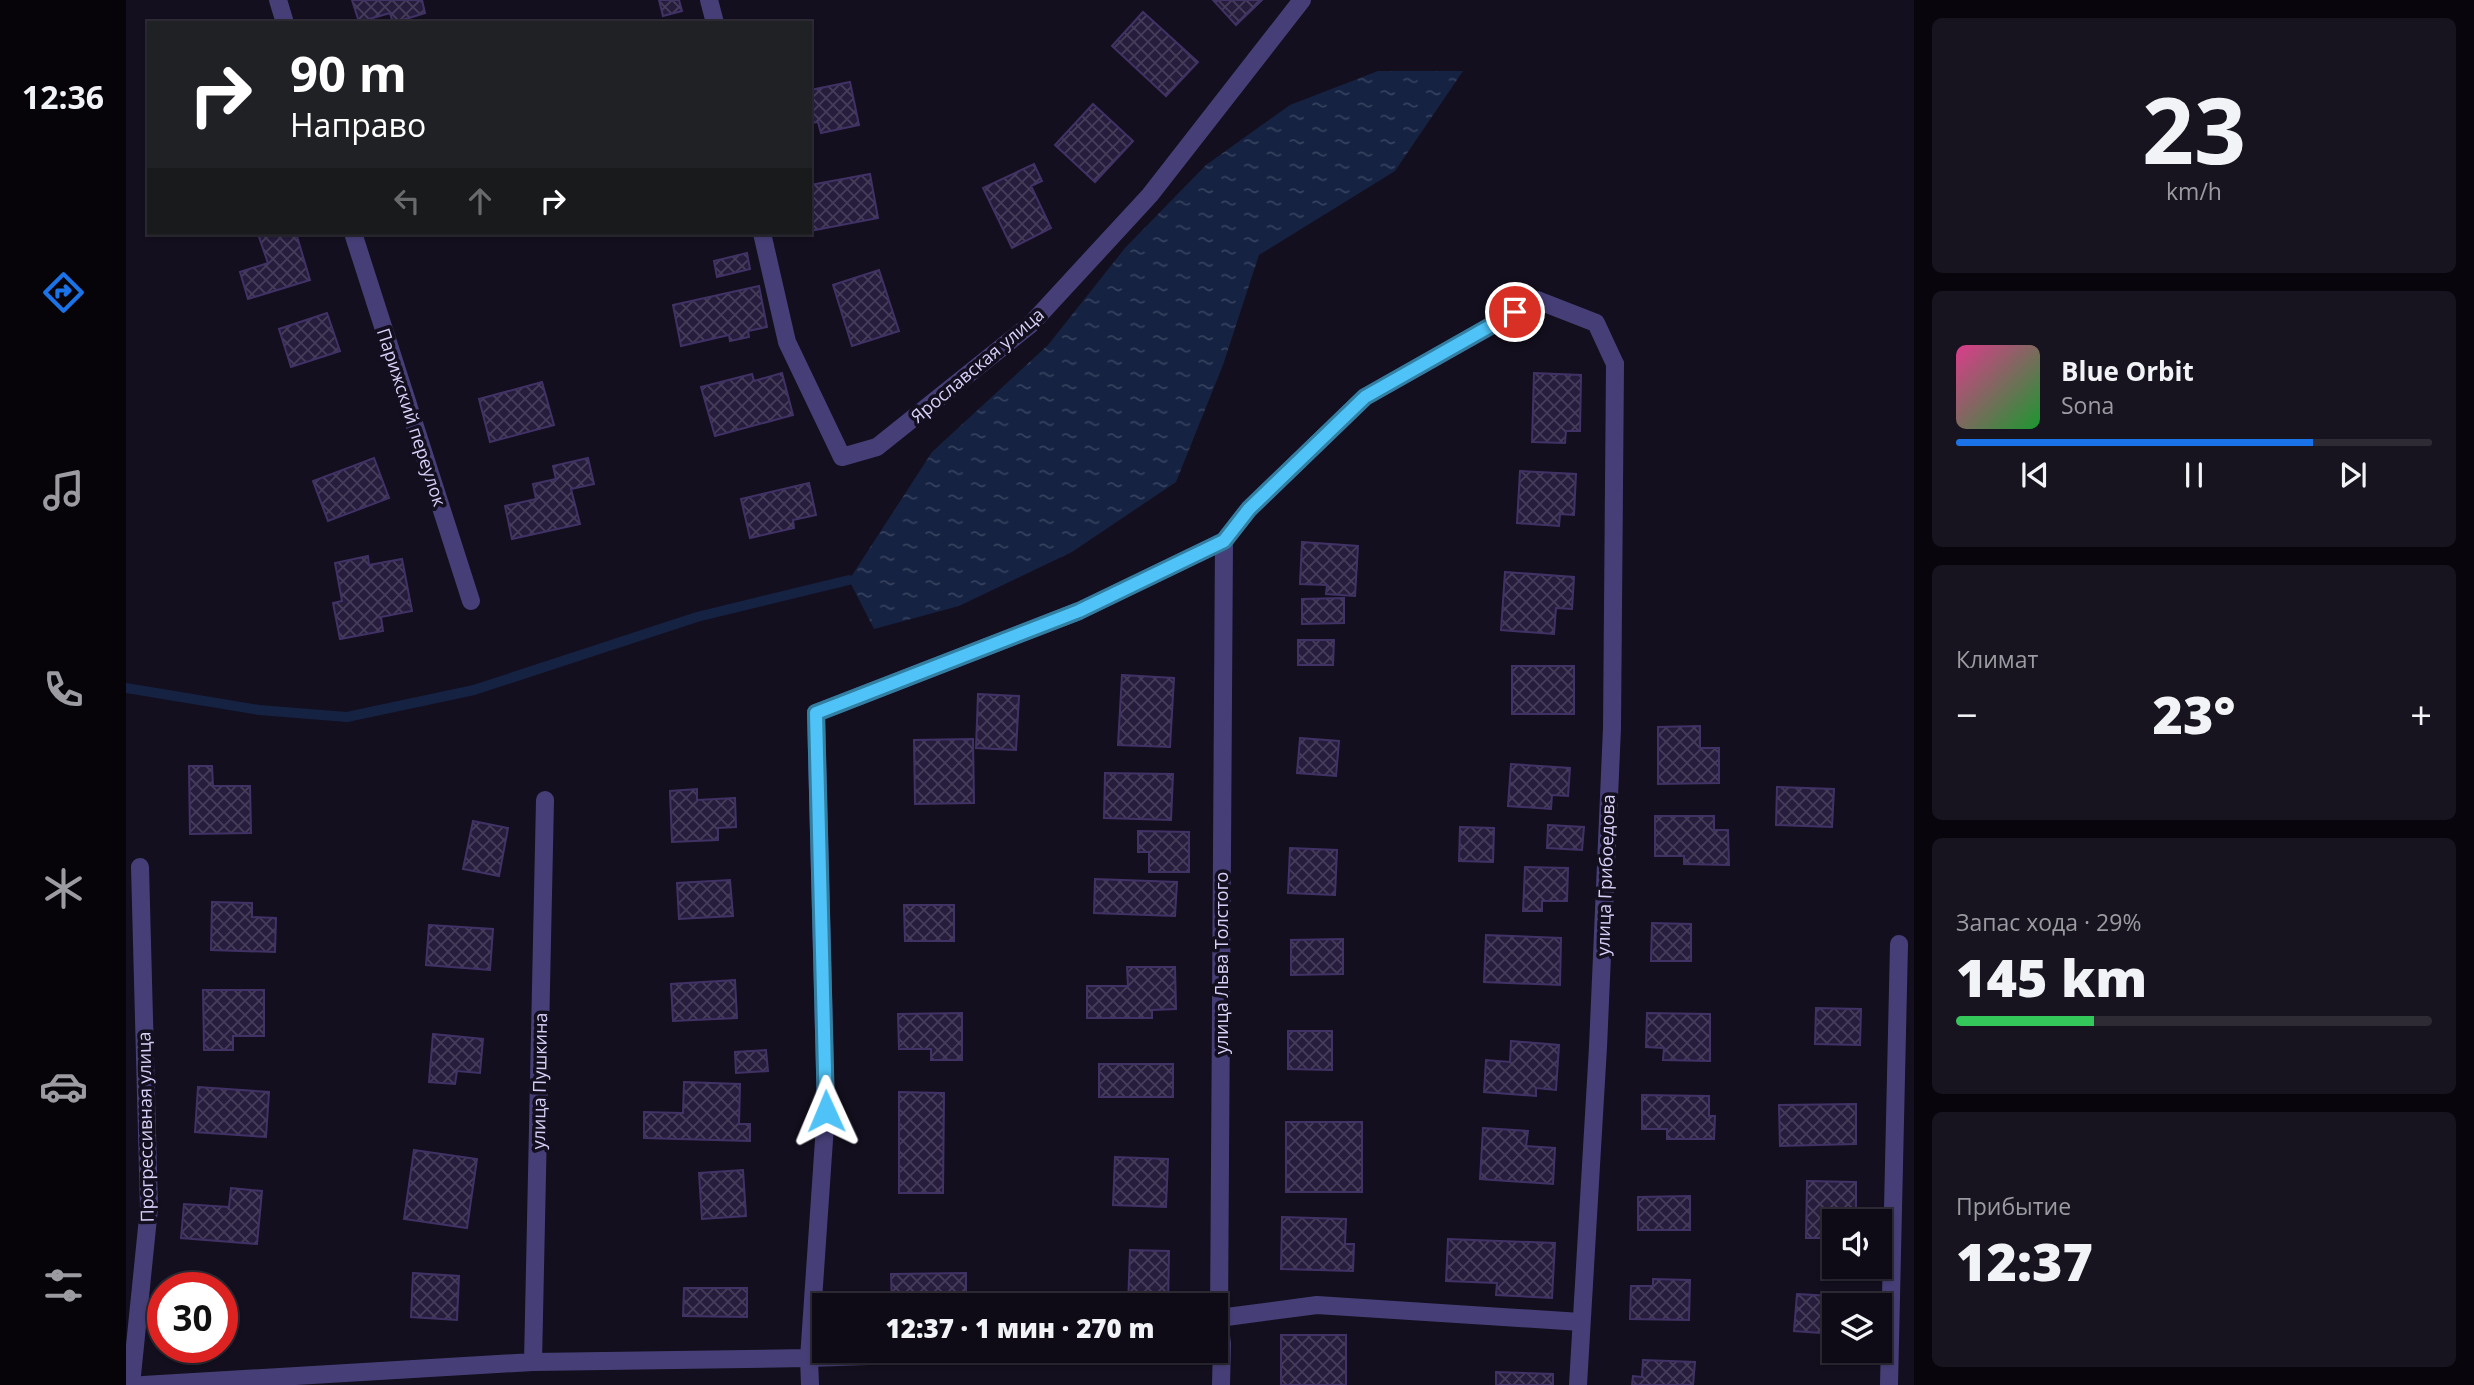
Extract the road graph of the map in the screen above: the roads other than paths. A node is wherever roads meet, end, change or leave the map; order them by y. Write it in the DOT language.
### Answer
graph roads {
  1 [pos="278,0"];
  2 [pos="709,0"];
  3 [pos="1302,0"];
  4 [pos="284,21"];
  5 [pos="714,21"];
  6 [pos="354,235"];
  7 [pos="762,235"];
  8 [pos="1224,541"];
  9 [pos="471,601"];
  10 [pos="545,800"];
  11 [pos="140,867"];
  12 [pos="1899,944"];
  13 [pos="1219,1293"];
  14 [pos="1228,1317"];
  15 [pos="1581,1322"];
  16 [pos="809,1358"];
  17 [pos="812,1358"];
  18 [pos="533,1362"];
  19 [pos="1220,1363"];
  20 [pos="403,1377"];
  21 [pos="131,1385"];
  22 [pos="143,1385"];
  23 [pos="810,1385"];
  24 [pos="1221,1385"];
  25 [pos="1578,1385"];
  26 [pos="1888,1385"];
  1 -- 4 [label="street"];
  2 -- 5 [label="street"];
  3 -- 7 [label="street, Ярославская улица"];
  6 -- 9 [label="street, Парижский переулок"];
  8 -- 13 [label="street, улица Льва Толстого"];
  8 -- 15 [label="street, улица Грибоедова"];
  8 -- 16 [label="street"];
  10 -- 18 [label="street, улица Пушкина"];
  11 -- 21 [label="street, Прогрессивная улица"];
  12 -- 26 [label="street"];
  14 -- 15 [label="street"];
  15 -- 25 [label="street, улица Грибоедова"];
  16 -- 17 [label="street"];
  16 -- 18 [label="street"];
  16 -- 23 [label="street"];
  18 -- 20 [label="street"];
  19 -- 24 [label="street, улица Льва Толстого"];
  20 -- 22 [label="street"];
}
